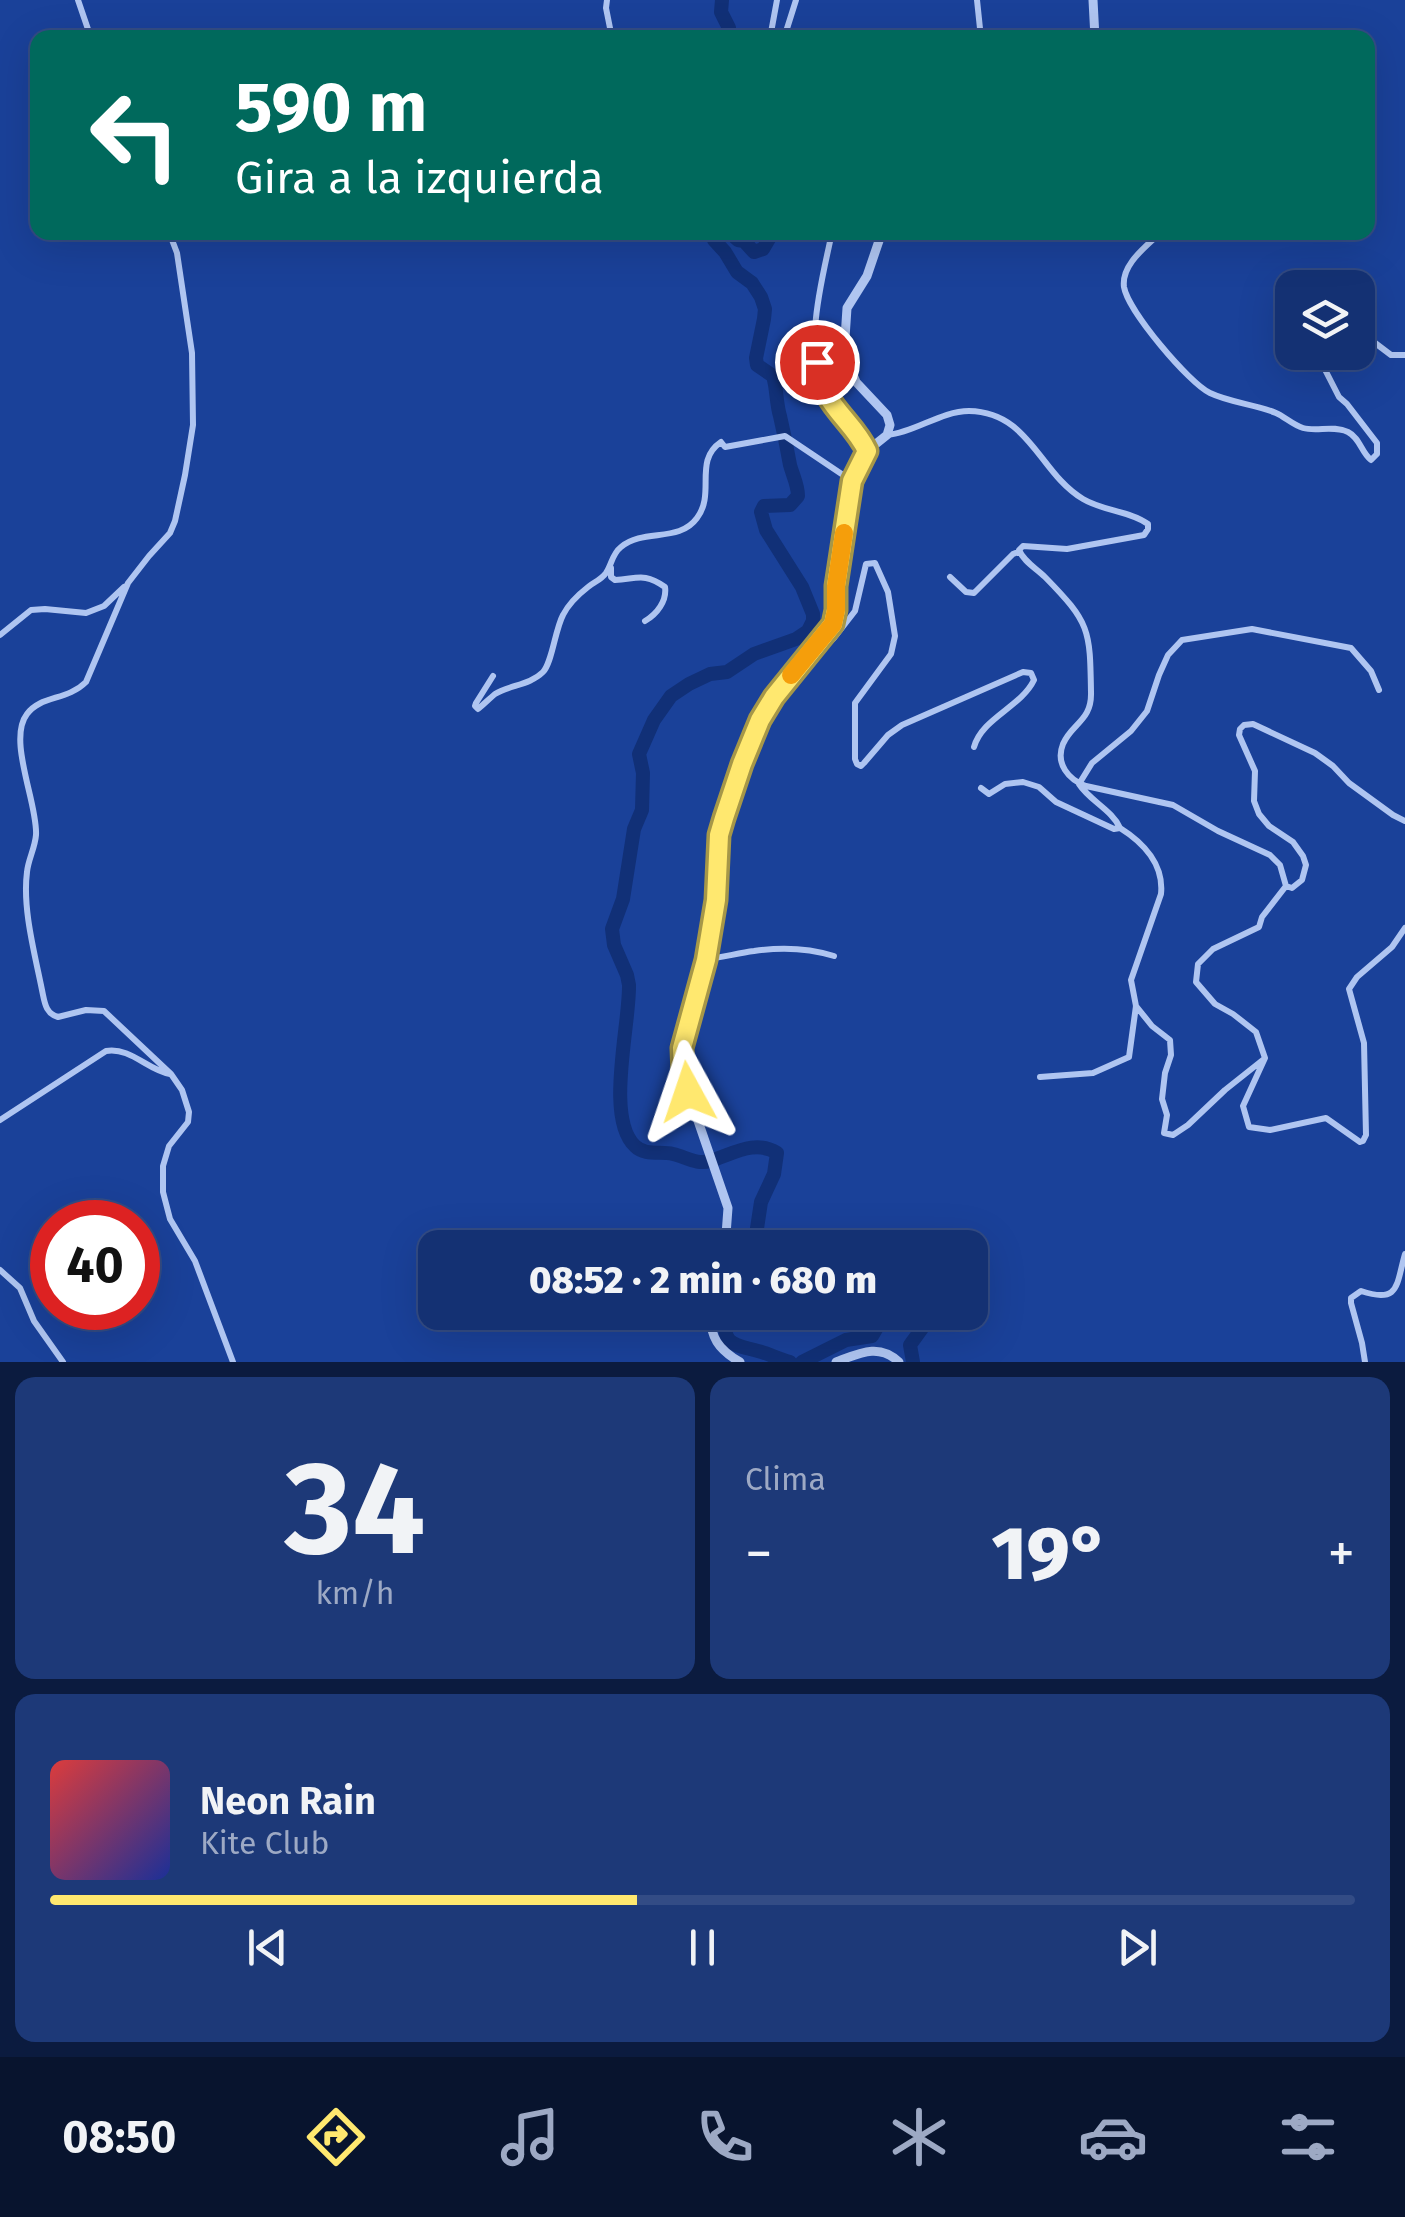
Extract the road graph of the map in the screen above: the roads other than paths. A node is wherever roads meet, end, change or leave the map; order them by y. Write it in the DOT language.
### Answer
graph roads {
  1 [pos="78,0"];
  2 [pos="607,0"];
  3 [pos="777,0"];
  4 [pos="796,0"];
  5 [pos="977,0"];
  6 [pos="1093,0"];
  7 [pos="88,30"];
  8 [pos="610,30"];
  9 [pos="771,30"];
  10 [pos="787,30"];
  11 [pos="980,30"];
  12 [pos="1095,30"];
  13 [pos="172,240"];
  14 [pos="831,240"];
  15 [pos="879,240"];
  16 [pos="1153,240"];
  17 [pos="1375,343"];
  18 [pos="1405,355"];
  19 [pos="1325,370"];
  20 [pos="886,435"];
  21 [pos="867,451"];
  22 [pos="852,481"];
  23 [pos="1018,552"];
  24 [pos="611,562"];
  25 [pos="950,576"];
  26 [pos="128,583"];
  27 [pos="645,621"];
  28 [pos="0,635"];
  29 [pos="795,670"];
  30 [pos="492,676"];
  31 [pos="1379,690"];
  32 [pos="974,747"];
  33 [pos="1078,784"];
  34 [pos="982,788"];
  35 [pos="1405,821"];
  36 [pos="1120,828"];
  37 [pos="1286,886"];
  38 [pos="1405,928"];
  39 [pos="834,956"];
  40 [pos="706,960"];
  41 [pos="1136,1006"];
  42 [pos="1266,1058"];
  43 [pos="171,1074"];
  44 [pos="1040,1078"];
  45 [pos="0,1120"];
  46 [pos="726,1230"];
  47 [pos="1405,1254"];
  48 [pos="0,1270"];
  49 [pos="710,1330"];
  50 [pos="63,1362"];
  51 [pos="234,1362"];
  52 [pos="740,1362"];
  53 [pos="836,1362"];
  54 [pos="900,1362"];
  55 [pos="1365,1362"];
  1 -- 7 [label="street"];
  2 -- 8 [label="street"];
  3 -- 9 [label="street"];
  4 -- 10 [label="street"];
  5 -- 11 [label="street"];
  6 -- 12 [label="street"];
  13 -- 26 [label="street"];
  14 -- 21 [label="street"];
  15 -- 20 [label="street"];
  16 -- 19 [label="street"];
  17 -- 18 [label="street"];
  20 -- 21 [label="street"];
  20 -- 23 [label="street"];
  21 -- 22 [label="street"];
  22 -- 24 [label="street"];
  22 -- 29 [label="street"];
  23 -- 25 [label="street"];
  23 -- 33 [label="street"];
  24 -- 27 [label="street"];
  24 -- 30 [label="street"];
  26 -- 28 [label="street"];
  26 -- 43 [label="street"];
  29 -- 32 [label="street"];
  29 -- 40 [label="street"];
  31 -- 33 [label="street"];
  33 -- 36 [label="street"];
  33 -- 37 [label="street"];
  34 -- 36 [label="street"];
  35 -- 37 [label="street"];
  36 -- 41 [label="street"];
  37 -- 42 [label="street"];
  38 -- 42 [label="street"];
  39 -- 40 [label="street"];
  40 -- 46 [label="street"];
  41 -- 42 [label="street"];
  41 -- 44 [label="street"];
  43 -- 45 [label="street"];
  43 -- 51 [label="street"];
  47 -- 55 [label="street"];
  48 -- 50 [label="street"];
  49 -- 52 [label="street"];
  53 -- 54 [label="street"];
}
